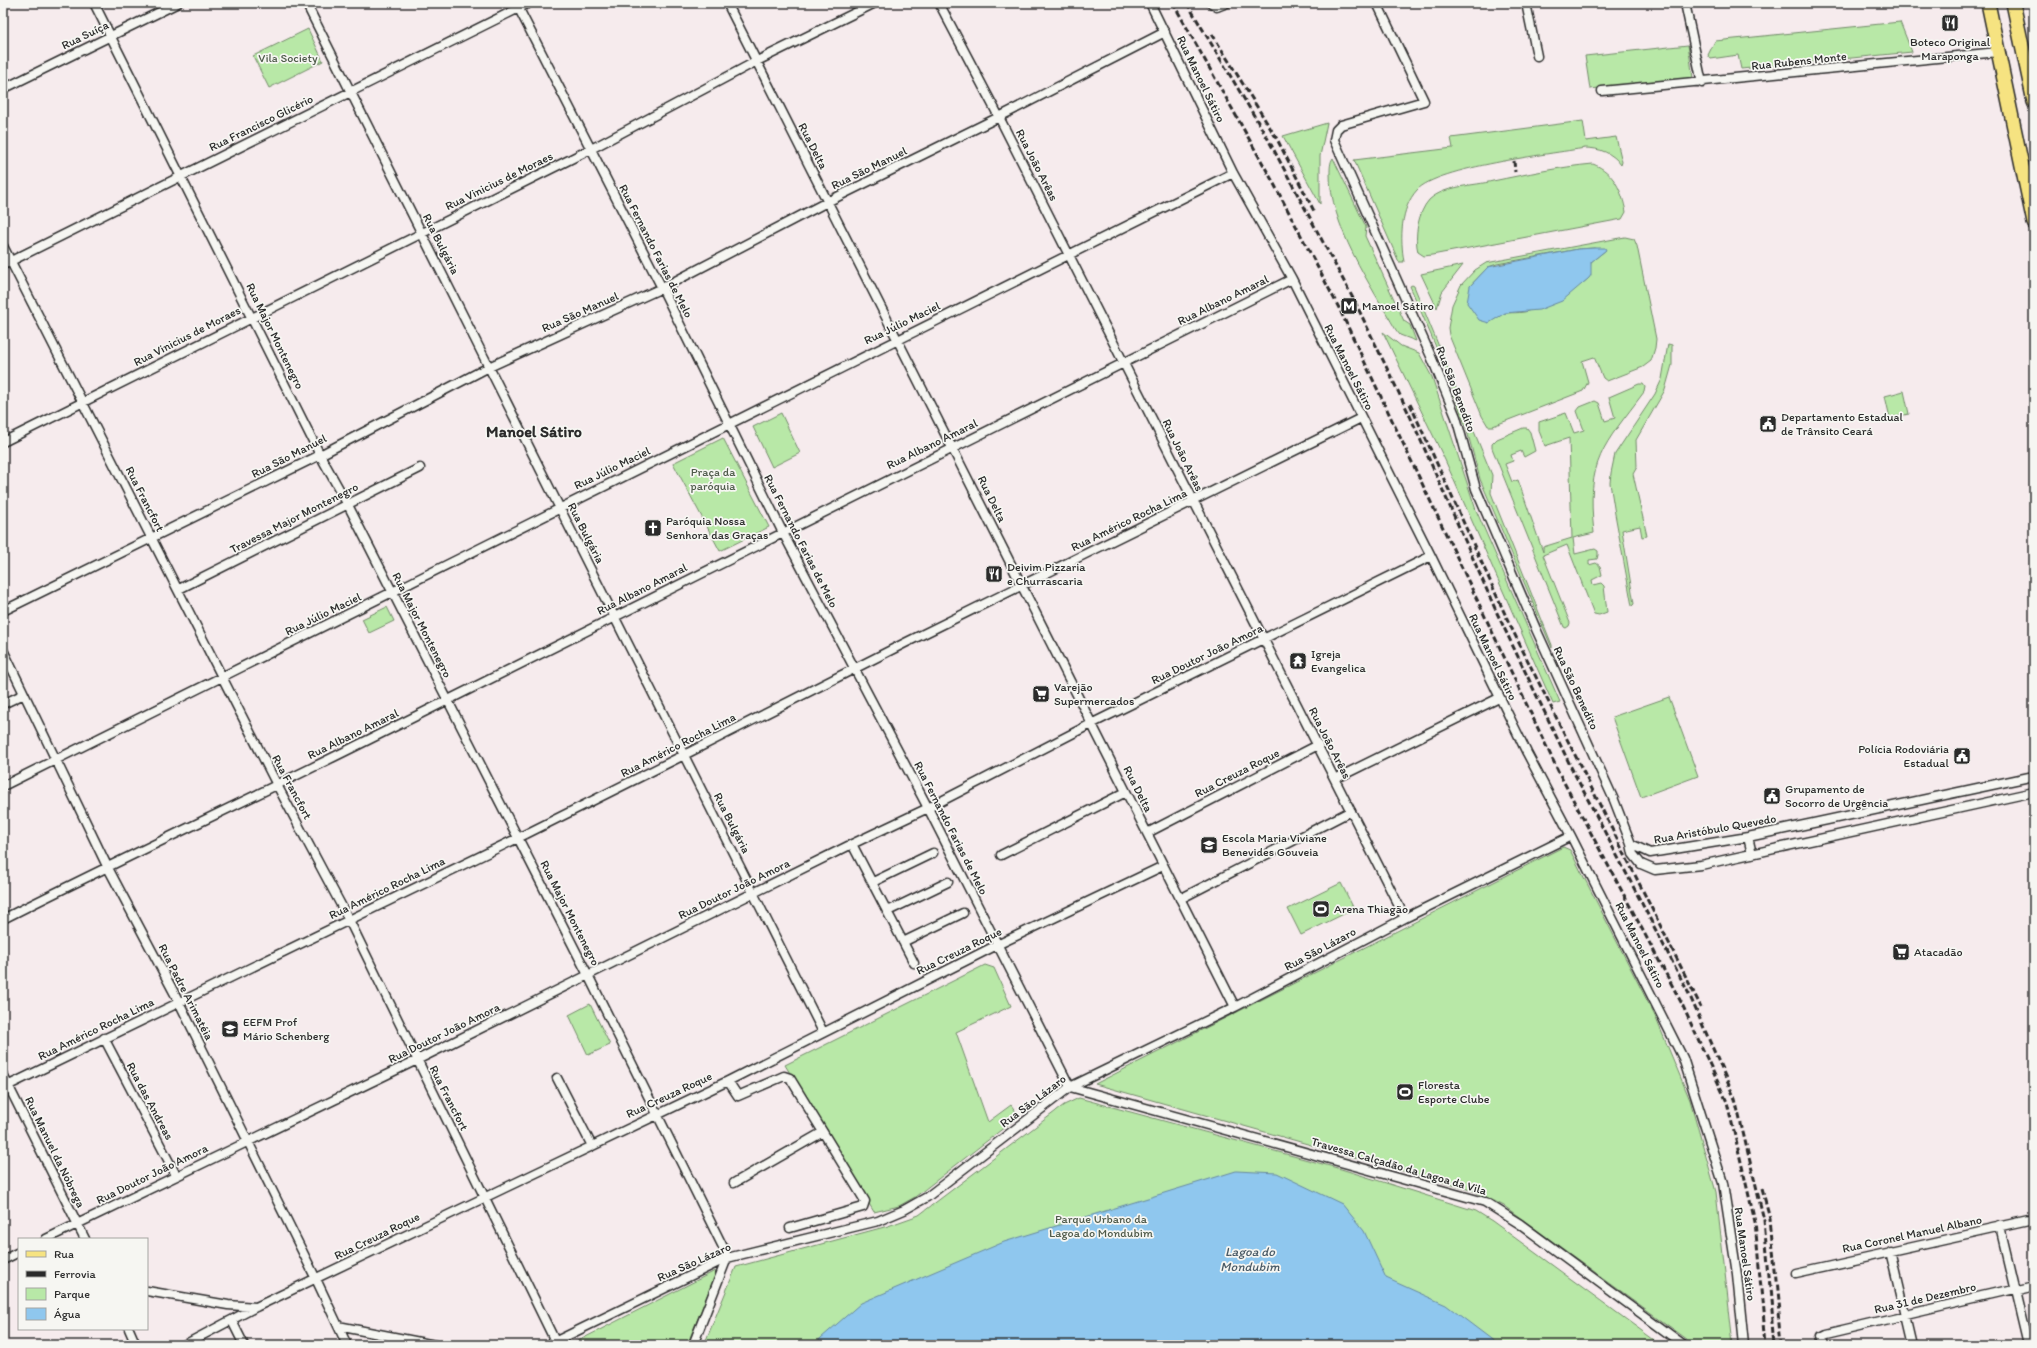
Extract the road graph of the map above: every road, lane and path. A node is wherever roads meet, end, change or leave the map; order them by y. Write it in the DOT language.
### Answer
graph roads {
  1 [pos="94,3"];
  2 [pos="178,3"];
  3 [pos="306,3"];
  4 [pos="529,3"];
  5 [pos="727,3"];
  6 [pos="875,3"];
  7 [pos="938,3"];
  8 [pos="1150,3"];
  9 [pos="1211,3"];
  10 [pos="1227,3"];
  11 [pos="1377,3"];
  12 [pos="1526,3"];
  13 [pos="1685,3"];
  14 [pos="1988,3"];
  15 [pos="2013,3"];
  16 [pos="518,6"];
  17 [pos="1165,32"];
  18 [pos="110,36"];
  19 [pos="1998,52"];
  20 [pos="1537,56"];
  21 [pos="757,61"];
  22 [pos="2031,77"];
  23 [pos="1702,83"];
  24 [pos="3,89"];
  25 [pos="1602,91"];
  26 [pos="351,92"];
  27 [pos="2034,102"];
  28 [pos="999,117"];
  29 [pos="591,149"];
  30 [pos="1233,173"];
  31 [pos="182,176"];
  32 [pos="828,202"];
  33 [pos="2034,223"];
  34 [pos="421,233"];
  35 [pos="3,246"];
  36 [pos="1069,254"];
  37 [pos="11,262"];
  38 [pos="3,265"];
  39 [pos="1292,279"];
  40 [pos="662,288"];
  41 [pos="251,317"];
  42 [pos="898,338"];
  43 [pos="1124,363"];
  44 [pos="489,367"];
  45 [pos="83,402"];
  46 [pos="1361,418"];
  47 [pos="728,424"];
  48 [pos="3,442"];
  49 [pos="953,448"];
  50 [pos="320,454"];
  51 [pos="420,468"];
  52 [pos="1193,502"];
  53 [pos="348,505"];
  54 [pos="560,507"];
  55 [pos="782,532"];
  56 [pos="152,539"];
  57 [pos="1431,556"];
  58 [pos="1021,585"];
  59 [pos="179,590"];
  60 [pos="393,593"];
  61 [pos="3,611"];
  62 [pos="615,617"];
  63 [pos="1264,639"];
  64 [pos="3,650"];
  65 [pos="854,670"];
  66 [pos="222,677"];
  67 [pos="24,694"];
  68 [pos="1499,698"];
  69 [pos="447,700"];
  70 [pos="3,704"];
  71 [pos="1092,724"];
  72 [pos="1318,745"];
  73 [pos="684,755"];
  74 [pos="56,760"];
  75 [pos="2034,776"];
  76 [pos="1335,779"];
  77 [pos="277,785"];
  78 [pos="3,786"];
  79 [pos="1126,792"];
  80 [pos="2034,792"];
  81 [pos="928,808"];
  82 [pos="1351,811"];
  83 [pos="1147,833"];
  84 [pos="1571,836"];
  85 [pos="1748,836"];
  86 [pos="518,838"];
  87 [pos="852,844"];
  88 [pos="1631,844"];
  89 [pos="933,853"];
  90 [pos="1752,854"];
  91 [pos="1001,855"];
  92 [pos="107,866"];
  93 [pos="1163,866"];
  94 [pos="873,882"];
  95 [pos="948,882"];
  96 [pos="754,893"];
  97 [pos="1180,899"];
  98 [pos="888,911"];
  99 [pos="963,913"];
  100 [pos="1405,918"];
  101 [pos="3,919"];
  102 [pos="349,920"];
  103 [pos="903,942"];
  104 [pos="997,945"];
  105 [pos="914,963"];
  106 [pos="588,975"];
  107 [pos="178,1002"];
  108 [pos="1235,1007"];
  109 [pos="824,1032"];
  110 [pos="104,1038"];
  111 [pos="417,1060"];
  112 [pos="3,1075"];
  113 [pos="557,1078"];
  114 [pos="728,1081"];
  115 [pos="6,1086"];
  116 [pos="1070,1087"];
  117 [pos="656,1114"];
  118 [pos="823,1132"];
  119 [pos="247,1142"];
  120 [pos="592,1146"];
  121 [pos="176,1175"];
  122 [pos="734,1183"];
  123 [pos="486,1197"];
  124 [pos="2034,1220"];
  125 [pos="77,1224"];
  126 [pos="2000,1227"];
  127 [pos="790,1228"];
  128 [pos="48,1238"];
  129 [pos="84,1238"];
  130 [pos="1890,1251"];
  131 [pos="18,1252"];
  132 [pos="727,1258"];
  133 [pos="3,1260"];
  134 [pos="1796,1273"];
  135 [pos="316,1279"];
  136 [pos="2034,1285"];
  137 [pos="2016,1289"];
  138 [pos="148,1291"];
  139 [pos="256,1307"];
  140 [pos="1905,1314"];
  141 [pos="232,1321"];
  142 [pos="338,1326"];
  143 [pos="129,1330"];
  144 [pos="552,1343"];
  145 [pos="136,1345"];
  146 [pos="184,1345"];
  147 [pos="244,1345"];
  148 [pos="347,1345"];
  149 [pos="435,1345"];
  150 [pos="694,1345"];
  151 [pos="1684,1345"];
  152 [pos="1744,1345"];
  153 [pos="1823,1345"];
  154 [pos="1912,1345"];
  155 [pos="2028,1345"];
  1 -- 18 [label="street, Rua Major Montenegro"];
  2 -- 18 [label="street, Rua Suíça"];
  3 -- 26 [label="street, Rua Bulgária"];
  4 -- 16 [label="street, Rua Francisco Glicério"];
  5 -- 21 [label="street, Rua Delta"];
  6 -- 21 [label="street, Rua Vinicius de Moraes"];
  7 -- 28 [label="street, Rua João Arêas"];
  8 -- 17 [label="street, Rua Manoel Sátiro"];
  9 -- 10 [label="street"];
  11 -- 88 [label="street, Rua São Benedito"];
  12 -- 20 [label="street"];
  13 -- 23 [label="street"];
  14 -- 19 [label="main road"];
  15 -- 22 [label="main road"];
  16 -- 26 [label="street, Rua Francisco Glicério"];
  16 -- 29 [label="street, Rua Fernando Farias de Melo"];
  17 -- 28 [label="street, Rua São Manuel"];
  17 -- 30 [label="street, Rua Manoel Sátiro"];
  18 -- 24 [label="street, Rua Suíça"];
  18 -- 31 [label="street, Rua Major Montenegro"];
  19 -- 23 [label="street, Rua Rubens Monte"];
  19 -- 33 [label="main road"];
  21 -- 29 [label="street, Rua Vinicius de Moraes"];
  21 -- 32 [label="street, Rua Delta"];
  22 -- 27 [label="main road"];
  23 -- 25 [label="street, Rua Rubens Monte"];
  26 -- 31 [label="street, Rua Francisco Glicério"];
  26 -- 34 [label="street, Rua Bulgária"];
  28 -- 32 [label="street, Rua São Manuel"];
  28 -- 36 [label="street, Rua João Arêas"];
  29 -- 34 [label="street, Rua Vinicius de Moraes"];
  29 -- 40 [label="street, Rua Fernando Farias de Melo"];
  30 -- 36 [label="street, Rua Júlio Maciel"];
  30 -- 39 [label="street, Rua Manoel Sátiro"];
  31 -- 37 [label="street, Rua Francisco Glicério"];
  31 -- 41 [label="street, Rua Major Montenegro"];
  32 -- 40 [label="street, Rua São Manuel"];
  32 -- 42 [label="street, Rua Delta"];
  34 -- 41 [label="street, Rua Vinicius de Moraes"];
  34 -- 44 [label="street, Rua Bulgária"];
  35 -- 37 [label="street, Rua Francfort"];
  36 -- 42 [label="street, Rua Júlio Maciel"];
  36 -- 43 [label="street, Rua João Arêas"];
  37 -- 38 [label="street, Rua Francisco Glicério"];
  37 -- 45 [label="street, Rua Francfort"];
  39 -- 43 [label="street, Rua Albano Amaral"];
  39 -- 46 [label="street, Rua Manoel Sátiro"];
  40 -- 44 [label="street, Rua São Manuel"];
  40 -- 47 [label="street, Rua Fernando Farias de Melo"];
  41 -- 45 [label="street, Rua Vinicius de Moraes"];
  41 -- 50 [label="street, Rua Major Montenegro"];
  42 -- 47 [label="street, Rua Júlio Maciel"];
  42 -- 49 [label="street, Rua Delta"];
  43 -- 49 [label="street, Rua Albano Amaral"];
  43 -- 52 [label="street, Rua João Arêas"];
  44 -- 50 [label="street, Rua São Manuel"];
  44 -- 54 [label="street, Rua Bulgária"];
  45 -- 48 [label="street, Rua Vinicius de Moraes"];
  45 -- 56 [label="street, Rua Francfort"];
  46 -- 52 [label="street, Rua Américo Rocha Lima"];
  46 -- 57 [label="street, Rua Manoel Sátiro"];
  47 -- 54 [label="street, Rua Júlio Maciel"];
  47 -- 55 [label="street, Rua Fernando Farias de Melo"];
  49 -- 55 [label="street, Rua Albano Amaral"];
  49 -- 58 [label="street, Rua Delta"];
  50 -- 53 [label="street, Rua Major Montenegro"];
  50 -- 56 [label="street, Rua São Manuel"];
  51 -- 53 [label="street, Travessa Major Montenegro"];
  52 -- 58 [label="street, Rua Américo Rocha Lima"];
  52 -- 63 [label="street, Rua João Arêas"];
  53 -- 59 [label="street, Travessa Major Montenegro"];
  53 -- 60 [label="street, Rua Major Montenegro"];
  54 -- 60 [label="street, Rua Júlio Maciel"];
  54 -- 62 [label="street, Rua Bulgária"];
  55 -- 62 [label="street, Rua Albano Amaral"];
  55 -- 65 [label="street, Rua Fernando Farias de Melo"];
  56 -- 59 [label="street, Rua Francfort"];
  56 -- 61 [label="street, Rua São Manuel"];
  57 -- 63 [label="street, Rua Doutor João Amora"];
  57 -- 68 [label="street, Rua Manoel Sátiro"];
  58 -- 65 [label="street, Rua Américo Rocha Lima"];
  58 -- 71 [label="street, Rua Delta"];
  59 -- 66 [label="street, Rua Francfort"];
  60 -- 66 [label="street, Rua Júlio Maciel"];
  60 -- 69 [label="street, Rua Major Montenegro"];
  62 -- 69 [label="street, Rua Albano Amaral"];
  62 -- 73 [label="street, Rua Bulgária"];
  63 -- 71 [label="street, Rua Doutor João Amora"];
  63 -- 72 [label="street, Rua João Arêas"];
  64 -- 67 [label="street, Rua Padre Arimatéia"];
  65 -- 73 [label="street, Rua Américo Rocha Lima"];
  65 -- 81 [label="street, Rua Fernando Farias de Melo"];
  66 -- 74 [label="street, Rua Júlio Maciel"];
  66 -- 77 [label="street, Rua Francfort"];
  67 -- 70 [label="street"];
  67 -- 74 [label="street, Rua Padre Arimatéia"];
  68 -- 76 [label="street"];
  68 -- 84 [label="street, Rua Manoel Sátiro"];
  69 -- 77 [label="street, Rua Albano Amaral"];
  69 -- 86 [label="street, Rua Major Montenegro"];
  71 -- 79 [label="street, Rua Delta"];
  71 -- 81 [label="street, Rua Doutor João Amora"];
  72 -- 76 [label="street, Rua João Arêas"];
  72 -- 83 [label="street, Rua Creuza Roque"];
  73 -- 86 [label="street, Rua Américo Rocha Lima"];
  73 -- 96 [label="street, Rua Bulgária"];
  74 -- 78 [label="street, Rua Júlio Maciel"];
  74 -- 92 [label="street, Rua Padre Arimatéia"];
  75 -- 85 [label="street, Rua Aristóbulo Quevedo"];
  76 -- 82 [label="street, Rua João Arêas"];
  77 -- 92 [label="street, Rua Albano Amaral"];
  77 -- 102 [label="street, Rua Francfort"];
  79 -- 83 [label="street, Rua Delta"];
  79 -- 91 [label="street"];
  80 -- 90 [label="street"];
  81 -- 87 [label="street, Rua Doutor João Amora"];
  81 -- 104 [label="street, Rua Fernando Farias de Melo"];
  82 -- 97 [label="street"];
  82 -- 100 [label="street, Rua João Arêas"];
  83 -- 93 [label="street, Rua Delta"];
  84 -- 100 [label="street, Rua São Lázaro"];
  84 -- 152 [label="street, Rua Manoel Sátiro"];
  85 -- 88 [label="street, Rua Aristóbulo Quevedo"];
  85 -- 90 [label="street"];
  86 -- 102 [label="street, Rua Américo Rocha Lima"];
  86 -- 106 [label="street, Rua Major Montenegro"];
  87 -- 94 [label="street"];
  87 -- 96 [label="street, Rua Doutor João Amora"];
  88 -- 90 [label="street"];
  89 -- 94 [label="street"];
  92 -- 101 [label="street, Rua Albano Amaral"];
  92 -- 107 [label="street, Rua Padre Arimatéia"];
  93 -- 97 [label="street, Rua Delta"];
  93 -- 104 [label="street, Rua Creuza Roque"];
  94 -- 98 [label="street"];
  95 -- 98 [label="street"];
  96 -- 106 [label="street, Rua Doutor João Amora"];
  96 -- 109 [label="street, Rua Bulgária"];
  97 -- 108 [label="street, Rua Delta"];
  98 -- 103 [label="street"];
  99 -- 103 [label="street"];
  100 -- 108 [label="street, Rua São Lázaro"];
  102 -- 107 [label="street, Rua Américo Rocha Lima"];
  102 -- 111 [label="street, Rua Francfort"];
  103 -- 105 [label="street"];
  104 -- 109 [label="street, Rua Creuza Roque"];
  104 -- 116 [label="street, Rua Fernando Farias de Melo"];
  106 -- 111 [label="street, Rua Doutor João Amora"];
  106 -- 117 [label="street, Rua Major Montenegro"];
  107 -- 110 [label="street, Rua Américo Rocha Lima"];
  107 -- 119 [label="street, Rua Padre Arimatéia"];
  108 -- 116 [label="street, Rua São Lázaro"];
  109 -- 114 [label="street, Rua Creuza Roque"];
  110 -- 115 [label="street, Rua Américo Rocha Lima"];
  110 -- 121 [label="street, Rua das Andreas"];
  111 -- 119 [label="street, Rua Doutor João Amora"];
  111 -- 123 [label="street, Rua Francfort"];
  112 -- 115 [label="street, Rua Manuel da Nóbrega"];
  113 -- 120 [label="street"];
  114 -- 117 [label="street, Rua Creuza Roque"];
  114 -- 118 [label="street"];
  115 -- 125 [label="street, Rua Manuel da Nóbrega"];
  116 -- 132 [label="street, Rua São Lázaro"];
  116 -- 151 [label="street, Travessa Calçadão da Lagoa da Vila"];
  117 -- 120 [label="street, Rua Creuza Roque"];
  117 -- 132 [label="street, Rua Major Montenegro"];
  118 -- 122 [label="street"];
  118 -- 127 [label="street"];
  119 -- 121 [label="street, Rua Doutor João Amora"];
  119 -- 135 [label="street, Rua Padre Arimatéia"];
  120 -- 123 [label="street, Rua Creuza Roque"];
  121 -- 125 [label="street, Rua Doutor João Amora"];
  123 -- 135 [label="street, Rua Creuza Roque"];
  123 -- 144 [label="street, Rua Francfort"];
  124 -- 126 [label="street, Rua Coronel Manuel Albano"];
  125 -- 128 [label="street, Rua Doutor João Amora"];
  125 -- 129 [label="street, Rua Manuel da Nóbrega"];
  126 -- 130 [label="street, Rua Coronel Manuel Albano"];
  126 -- 137 [label="street"];
  130 -- 134 [label="street, Rua Coronel Manuel Albano"];
  130 -- 140 [label="street"];
  131 -- 133 [label="street"];
  132 -- 144 [label="street, Rua São Lázaro"];
  132 -- 150 [label="street"];
  135 -- 139 [label="street, Rua Creuza Roque"];
  135 -- 142 [label="street, Rua Padre Arimatéia"];
  136 -- 137 [label="street, Rua 31 de Dezembro"];
  137 -- 140 [label="street, Rua 31 de Dezembro"];
  137 -- 155 [label="street"];
  138 -- 139 [label="street"];
  139 -- 141 [label="street, Rua Creuza Roque"];
  140 -- 153 [label="street, Rua 31 de Dezembro"];
  140 -- 154 [label="street"];
  141 -- 146 [label="street, Rua Creuza Roque"];
  141 -- 147 [label="street"];
  142 -- 148 [label="street, Rua Padre Arimatéia"];
  142 -- 149 [label="street"];
  143 -- 145 [label="street"];
}
